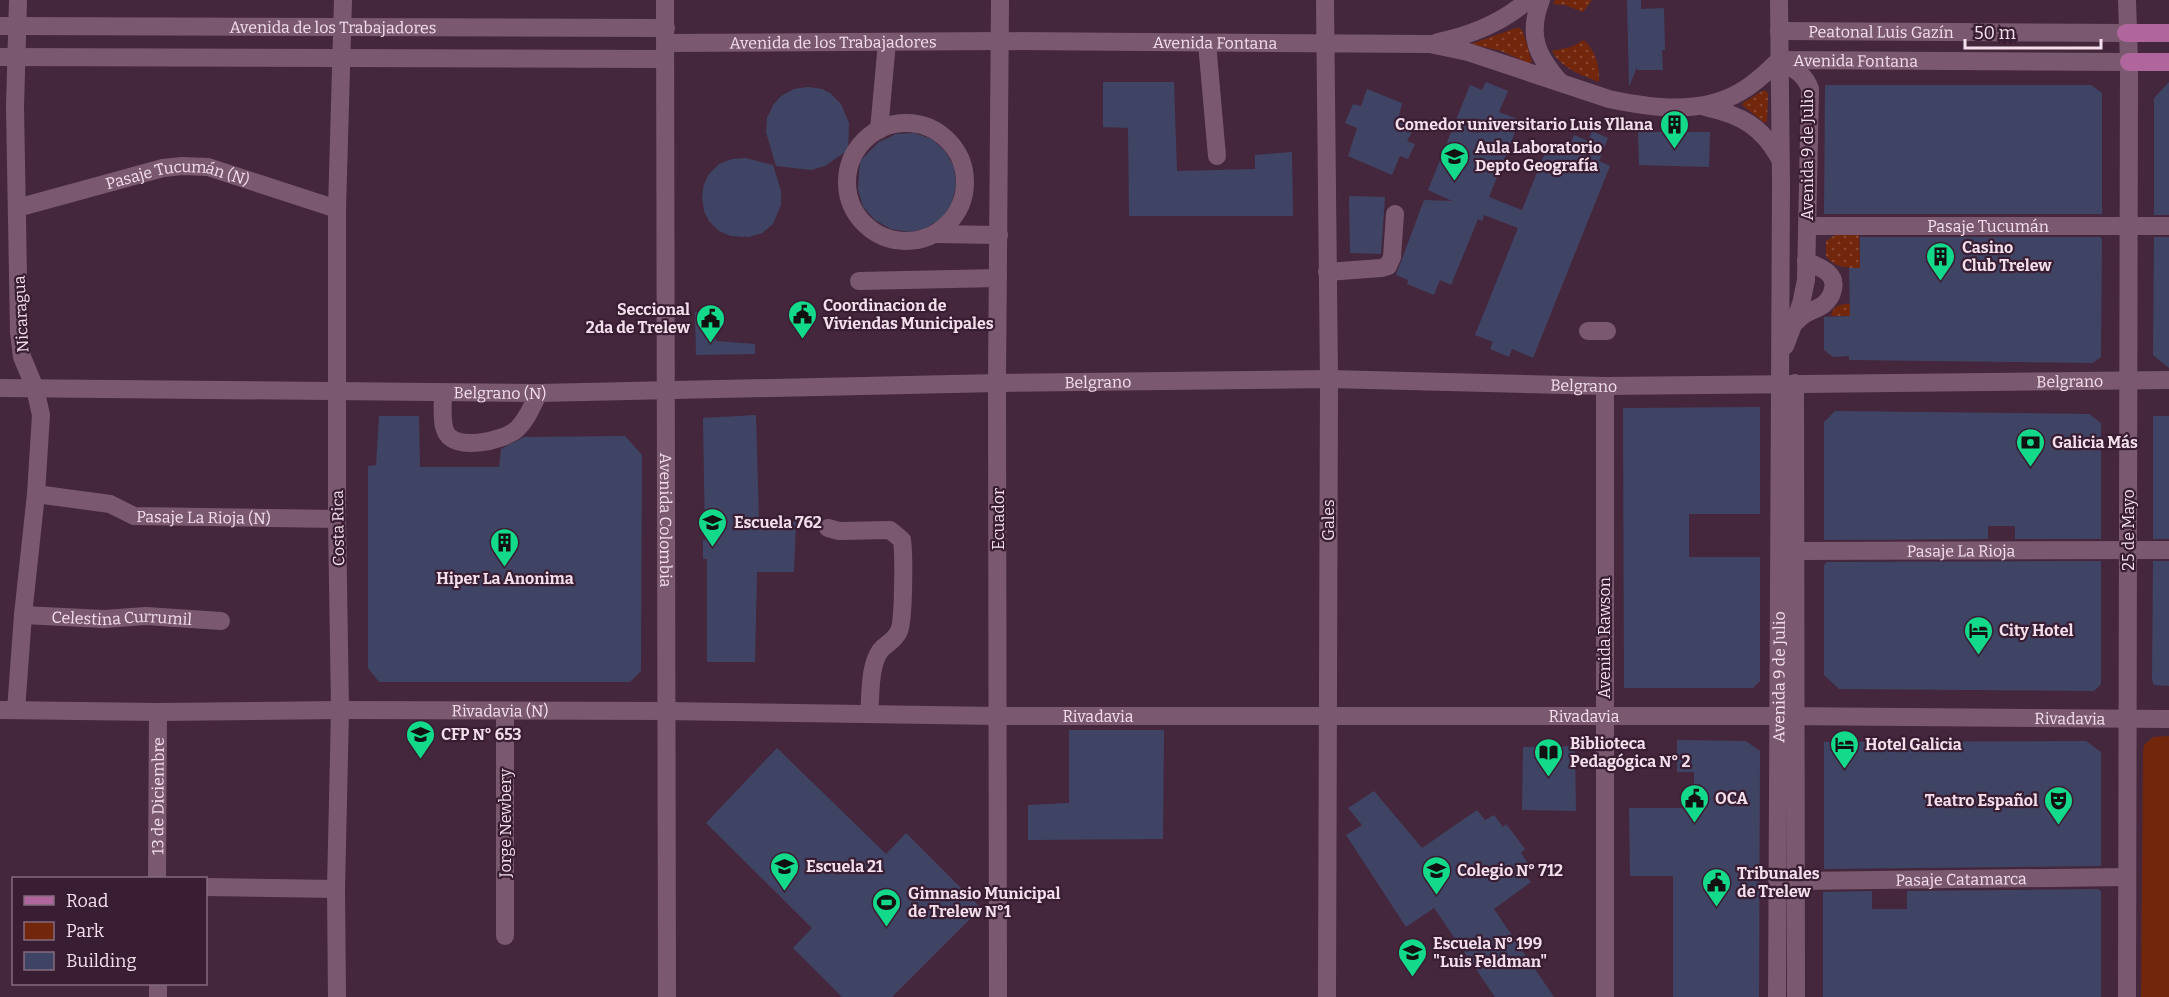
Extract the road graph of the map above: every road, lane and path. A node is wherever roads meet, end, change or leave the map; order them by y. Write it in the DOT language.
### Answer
graph roads {
  1 [pos="18,0"];
  2 [pos="342,0"];
  3 [pos="666,0"];
  4 [pos="1000,0"];
  5 [pos="1324,0"];
  6 [pos="1528,0"];
  7 [pos="1541,0"];
  8 [pos="2127,0"];
  9 [pos="1782,1"];
  10 [pos="9,26"];
  11 [pos="342,27"];
  12 [pos="1779,31"];
  13 [pos="2127,33"];
  14 [pos="2169,33"];
  15 [pos="1000,41"];
  16 [pos="887,42"];
  17 [pos="665,43"];
  18 [pos="1207,43"];
  19 [pos="1324,43"];
  20 [pos="1430,44"];
  21 [pos="8,57"];
  22 [pos="341,58"];
  23 [pos="1779,60"];
  24 [pos="2129,62"];
  25 [pos="2169,62"];
  26 [pos="1560,82"];
  27 [pos="1703,106"];
  28 [pos="879,130"];
  29 [pos="1217,156"];
  30 [pos="1780,159"];
  31 [pos="1781,184"];
  32 [pos="8,188"];
  33 [pos="17,208"];
  34 [pos="337,209"];
  35 [pos="1395,214"];
  36 [pos="1808,219"];
  37 [pos="2129,226"];
  38 [pos="2169,226"];
  39 [pos="934,234"];
  40 [pos="999,235"];
  41 [pos="1806,261"];
  42 [pos="1327,272"];
  43 [pos="998,278"];
  44 [pos="859,281"];
  45 [pos="1792,327"];
  46 [pos="1588,331"];
  47 [pos="1607,331"];
  48 [pos="1780,358"];
  49 [pos="1329,379"];
  50 [pos="2128,380"];
  51 [pos="2169,380"];
  52 [pos="997,383"];
  53 [pos="1788,383"];
  54 [pos="1605,386"];
  55 [pos="0,388"];
  56 [pos="35,388"];
  57 [pos="666,390"];
  58 [pos="337,392"];
  59 [pos="443,393"];
  60 [pos="538,393"];
  61 [pos="36,494"];
  62 [pos="337,519"];
  63 [pos="828,528"];
  64 [pos="2128,550"];
  65 [pos="2169,550"];
  66 [pos="1795,551"];
  67 [pos="22,615"];
  68 [pos="221,621"];
  69 [pos="8,710"];
  70 [pos="340,710"];
  71 [pos="505,711"];
  72 [pos="667,711"];
  73 [pos="158,712"];
  74 [pos="869,714"];
  75 [pos="998,716"];
  76 [pos="1327,716"];
  77 [pos="1787,716"];
  78 [pos="1604,718"];
  79 [pos="2169,719"];
  80 [pos="2127,720"];
  81 [pos="158,877"];
  82 [pos="2127,878"];
  83 [pos="1796,881"];
  84 [pos="207,887"];
  85 [pos="336,889"];
  86 [pos="505,936"];
  87 [pos="337,997"];
  88 [pos="667,997"];
  89 [pos="998,997"];
  90 [pos="1327,997"];
  91 [pos="1605,997"];
  92 [pos="1777,997"];
  93 [pos="1796,997"];
  94 [pos="2127,997"];
  1 -- 10 [label="street, Nicaragua"];
  2 -- 11 [label="street, Costa Rica"];
  3 -- 17 [label="street, Avenida Colombia"];
  4 -- 15 [label="street, Ecuador"];
  5 -- 19 [label="street, Gales"];
  6 -- 20 [label="street, Avenida Fontana"];
  7 -- 26 [label="street"];
  8 -- 13 [label="street, 25 de Mayo"];
  9 -- 12 [label="street"];
  10 -- 11 [label="street, Avenida de los Trabajadores"];
  10 -- 21 [label="street, Nicaragua"];
  11 -- 17 [label="street, Avenida de los Trabajadores"];
  11 -- 22 [label="street, Costa Rica"];
  12 -- 13 [label="street, Peatonal Luis Gazín"];
  12 -- 23 [label="street"];
  13 -- 14 [label="main road"];
  13 -- 24 [label="street, 25 de Mayo"];
  15 -- 16 [label="street, Avenida de los Trabajadores"];
  15 -- 18 [label="street, Avenida Fontana"];
  15 -- 40 [label="street, Ecuador"];
  16 -- 17 [label="street, Avenida de los Trabajadores"];
  16 -- 28 [label="street"];
  17 -- 22 [label="street, Avenida de los Trabajadores"];
  17 -- 57 [label="street, Avenida Colombia"];
  18 -- 19 [label="street, Avenida Fontana"];
  18 -- 29 [label="street"];
  19 -- 20 [label="street, Avenida Fontana"];
  19 -- 42 [label="street, Gales"];
  20 -- 26 [label="street, Avenida Fontana"];
  21 -- 22 [label="street, Avenida de los Trabajadores"];
  21 -- 32 [label="street, Nicaragua"];
  22 -- 34 [label="street, Costa Rica"];
  23 -- 24 [label="street, Avenida Fontana"];
  23 -- 27 [label="street, Avenida Fontana"];
  23 -- 30 [label="street, Avenida 9 de Julio"];
  23 -- 36 [label="street, Avenida 9 de Julio"];
  24 -- 25 [label="main road, Avenida Fontana"];
  24 -- 37 [label="street, 25 de Mayo"];
  26 -- 27 [label="street, Avenida Fontana"];
  27 -- 30 [label="street, Avenida 9 de Julio"];
  28 -- 39 [label="street"];
  28 -- 39 [label="street"];
  30 -- 31 [label="street, Avenida 9 de Julio"];
  31 -- 36 [label="street"];
  31 -- 48 [label="street, Avenida 9 de Julio"];
  32 -- 33 [label="street, Nicaragua"];
  33 -- 34 [label="street, Pasaje Tucumán (N)"];
  33 -- 56 [label="street, Nicaragua"];
  34 -- 58 [label="street, Costa Rica"];
  35 -- 42 [label="street"];
  36 -- 37 [label="street, Pasaje Tucumán"];
  36 -- 41 [label="street, Avenida 9 de Julio"];
  37 -- 38 [label="street, Pasaje Tucumán"];
  37 -- 50 [label="street, 25 de Mayo"];
  39 -- 40 [label="street"];
  40 -- 43 [label="street, Ecuador"];
  41 -- 45 [label="street, Avenida 9 de Julio"];
  41 -- 45 [label="street"];
  42 -- 49 [label="street, Gales"];
  43 -- 44 [label="street"];
  43 -- 52 [label="street, Ecuador"];
  45 -- 48 [label="street, Avenida 9 de Julio"];
  46 -- 47 [label="street"];
  48 -- 53 [label="street, Avenida 9 de Julio"];
  49 -- 52 [label="street, Belgrano"];
  49 -- 54 [label="street, Belgrano"];
  49 -- 76 [label="street, Gales"];
  50 -- 51 [label="street, Belgrano"];
  50 -- 53 [label="street, Belgrano"];
  50 -- 64 [label="street, 25 de Mayo"];
  52 -- 57 [label="street, Belgrano (N)"];
  52 -- 75 [label="street, Ecuador"];
  53 -- 54 [label="street, Belgrano"];
  53 -- 66 [label="street, Avenida 9 de Julio"];
  53 -- 77 [label="street, Avenida 9 de Julio"];
  54 -- 78 [label="street, Avenida Rawson"];
  55 -- 56 [label="street, Belgrano (N)"];
  56 -- 58 [label="street, Belgrano (N)"];
  56 -- 61 [label="street, Nicaragua"];
  57 -- 60 [label="street, Belgrano (N)"];
  57 -- 72 [label="street, Avenida Colombia"];
  58 -- 59 [label="street, Belgrano (N)"];
  58 -- 62 [label="street, Costa Rica"];
  59 -- 60 [label="street, Belgrano (N)"];
  59 -- 60 [label="street"];
  61 -- 62 [label="street, Pasaje La Rioja (N)"];
  61 -- 67 [label="street, Nicaragua"];
  62 -- 70 [label="street, Costa Rica"];
  63 -- 74 [label="street"];
  64 -- 65 [label="street, Pasaje La Rioja"];
  64 -- 66 [label="street, Pasaje La Rioja"];
  64 -- 80 [label="street, 25 de Mayo"];
  66 -- 77 [label="street, Avenida 9 de Julio"];
  67 -- 68 [label="street, Celestina Currumil"];
  67 -- 69 [label="street, Nicaragua"];
  69 -- 73 [label="street, Rivadavia (N)"];
  70 -- 71 [label="street, Rivadavia (N)"];
  70 -- 73 [label="street, Rivadavia (N)"];
  70 -- 85 [label="street, Costa Rica"];
  71 -- 72 [label="street, Rivadavia (N)"];
  71 -- 86 [label="street, Jorge Newbery"];
  72 -- 74 [label="street, Rivadavia (N)"];
  72 -- 88 [label="street, Avenida Colombia"];
  73 -- 81 [label="street, 13 de Diciembre"];
  74 -- 75 [label="street, Rivadavia (N)"];
  75 -- 76 [label="street, Rivadavia"];
  75 -- 89 [label="street, Ecuador"];
  76 -- 78 [label="street, Rivadavia"];
  76 -- 90 [label="street, Gales"];
  77 -- 78 [label="street, Rivadavia"];
  77 -- 80 [label="street, Rivadavia"];
  77 -- 83 [label="street, Avenida 9 de Julio"];
  77 -- 92 [label="street, Avenida 9 de Julio"];
  78 -- 91 [label="street, Avenida Rawson"];
  79 -- 80 [label="street, Rivadavia"];
  80 -- 82 [label="street, 25 de Mayo"];
  82 -- 83 [label="street, Pasaje Catamarca"];
  82 -- 94 [label="street, 25 de Mayo"];
  83 -- 93 [label="street, Avenida 9 de Julio"];
  84 -- 85 [label="street"];
  85 -- 87 [label="street, Costa Rica"];
}
